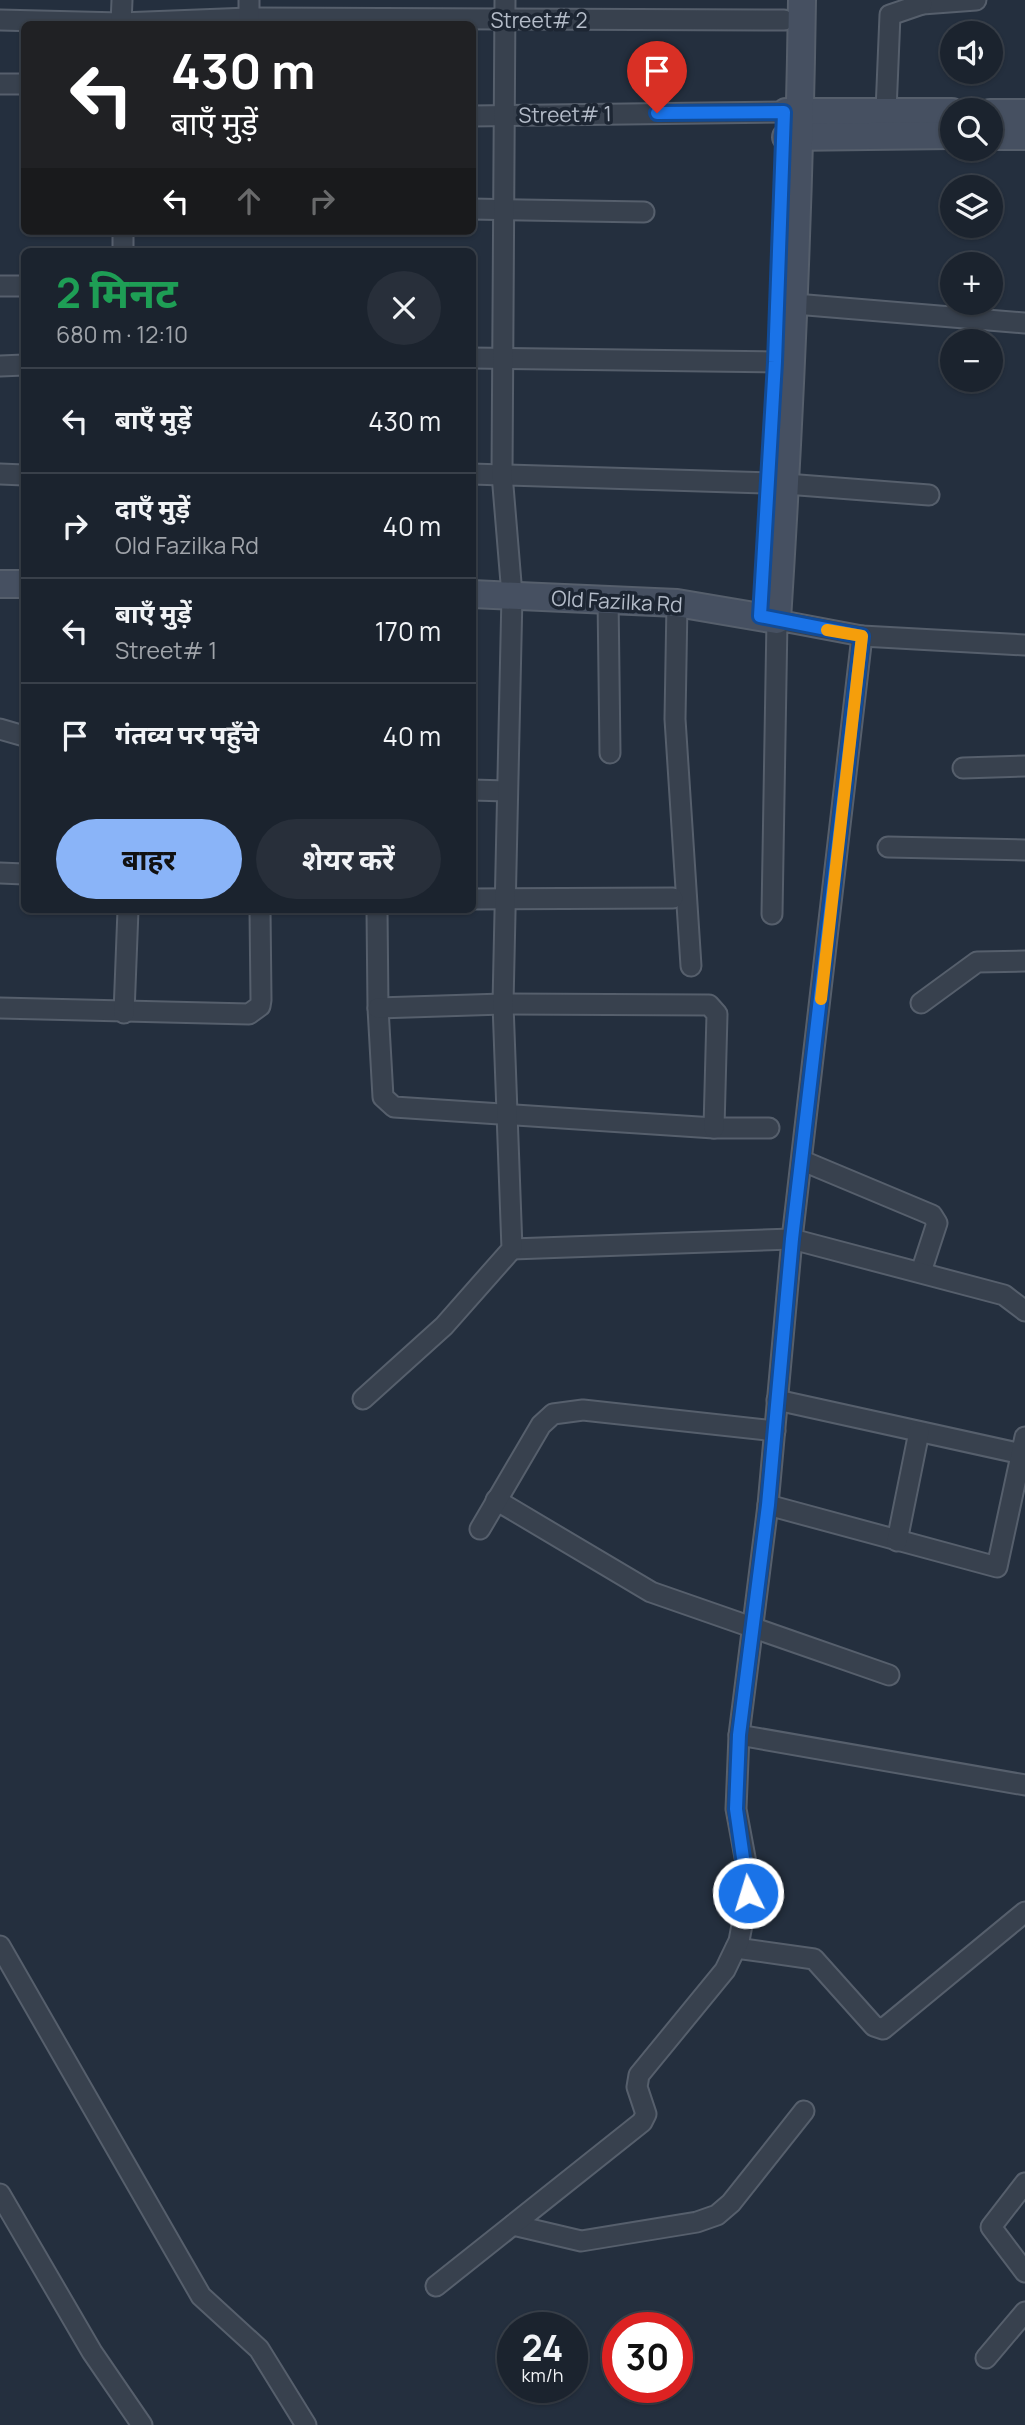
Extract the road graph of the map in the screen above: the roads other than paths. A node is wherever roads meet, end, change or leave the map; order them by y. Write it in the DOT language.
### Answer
graph roads {
  1 [pos="122,0"];
  2 [pos="505,0"];
  3 [pos="802,0"];
  4 [pos="976,0"];
  5 [pos="921,2"];
  6 [pos="371,9"];
  7 [pos="630,10"];
  8 [pos="784,10"];
  9 [pos="249,14"];
  10 [pos="0,20"];
  11 [pos="504,20"];
  12 [pos="30,21"];
  13 [pos="121,21"];
  14 [pos="159,21"];
  15 [pos="0,84"];
  16 [pos="21,85"];
  17 [pos="886,111"];
  18 [pos="940,112"];
  19 [pos="1003,113"];
  20 [pos="1025,113"];
  21 [pos="503,115"];
  22 [pos="476,116"];
  23 [pos="793,124"];
  24 [pos="940,134"];
  25 [pos="1003,136"];
  26 [pos="1025,136"];
  27 [pos="502,208"];
  28 [pos="476,209"];
  29 [pos="644,212"];
  30 [pos="0,286"];
  31 [pos="21,286"];
  32 [pos="795,304"];
  33 [pos="1025,323"];
  34 [pos="476,358"];
  35 [pos="502,358"];
  36 [pos="21,365"];
  37 [pos="0,366"];
  38 [pos="780,377"];
  39 [pos="0,474"];
  40 [pos="476,474"];
  41 [pos="502,474"];
  42 [pos="21,475"];
  43 [pos="777,483"];
  44 [pos="929,495"];
  45 [pos="0,584"];
  46 [pos="21,584"];
  47 [pos="476,594"];
  48 [pos="512,595"];
  49 [pos="608,597"];
  50 [pos="677,603"];
  51 [pos="768,618"];
  52 [pos="862,636"];
  53 [pos="1025,645"];
  54 [pos="0,729"];
  55 [pos="21,735"];
  56 [pos="610,753"];
  57 [pos="1025,766"];
  58 [pos="963,768"];
  59 [pos="476,790"];
  60 [pos="507,791"];
  61 [pos="888,847"];
  62 [pos="1025,850"];
  63 [pos="0,873"];
  64 [pos="21,874"];
  65 [pos="673,898"];
  66 [pos="476,899"];
  67 [pos="505,899"];
  68 [pos="128,913"];
  69 [pos="260,913"];
  70 [pos="377,913"];
  71 [pos="772,914"];
  72 [pos="1025,961"];
  73 [pos="691,966"];
  74 [pos="503,1003"];
  75 [pos="920,1003"];
  76 [pos="0,1008"];
  77 [pos="378,1008"];
  78 [pos="124,1013"];
  79 [pos="508,1114"];
  80 [pos="714,1128"];
  81 [pos="769,1128"];
  82 [pos="803,1161"];
  83 [pos="792,1239"];
  84 [pos="512,1249"];
  85 [pos="920,1272"];
  86 [pos="1025,1311"];
  87 [pos="363,1399"];
  88 [pos="777,1399"];
  89 [pos="775,1431"];
  90 [pos="919,1432"];
  91 [pos="1023,1446"];
  92 [pos="496,1500"];
  93 [pos="768,1505"];
  94 [pos="480,1528"];
  95 [pos="897,1541"];
  96 [pos="751,1626"];
  97 [pos="889,1675"];
  98 [pos="739,1735"];
  99 [pos="1025,1785"];
  100 [pos="1025,1912"];
  101 [pos="0,1946"];
  102 [pos="736,1948"];
  103 [pos="804,2111"];
  104 [pos="1025,2183"];
  105 [pos="0,2194"];
  106 [pos="513,2225"];
  107 [pos="1025,2272"];
  108 [pos="436,2286"];
  109 [pos="1025,2312"];
  110 [pos="986,2358"];
  111 [pos="142,2425"];
  112 [pos="306,2425"];
  1 -- 13 [label="street"];
  2 -- 11 [label="street"];
  3 -- 23 [label="main road"];
  4 -- 5 [label="street"];
  5 -- 17 [label="street"];
  6 -- 9 [label="street, Street# 2"];
  6 -- 11 [label="street, Street# 2"];
  7 -- 8 [label="street, Street# 2"];
  7 -- 11 [label="street, Street# 2"];
  8 -- 23 [label="main road"];
  9 -- 14 [label="street, Street# 2"];
  10 -- 12 [label="street, Street# 2"];
  11 -- 21 [label="street"];
  15 -- 16 [label="street"];
  17 -- 18 [label="main road"];
  17 -- 23 [label="main road"];
  19 -- 20 [label="main road"];
  21 -- 22 [label="street, Street# 1"];
  21 -- 23 [label="street, Street# 1"];
  21 -- 27 [label="street"];
  23 -- 24 [label="main road"];
  23 -- 32 [label="main road"];
  23 -- 38 [label="main road"];
  25 -- 26 [label="main road"];
  27 -- 28 [label="street"];
  27 -- 29 [label="street"];
  27 -- 35 [label="street"];
  30 -- 31 [label="street"];
  32 -- 33 [label="street"];
  32 -- 38 [label="main road"];
  34 -- 35 [label="street"];
  35 -- 38 [label="street"];
  35 -- 41 [label="street"];
  36 -- 37 [label="street"];
  38 -- 43 [label="main road"];
  39 -- 42 [label="street"];
  40 -- 41 [label="street"];
  41 -- 43 [label="street"];
  41 -- 48 [label="street"];
  43 -- 44 [label="street"];
  43 -- 51 [label="main road"];
  45 -- 46 [label="main road"];
  47 -- 48 [label="main road, Old Fazilka Rd"];
  48 -- 49 [label="main road, Old Fazilka Rd"];
  48 -- 60 [label="street"];
  49 -- 50 [label="main road, Old Fazilka Rd"];
  49 -- 56 [label="street"];
  50 -- 51 [label="main road, Old Fazilka Rd"];
  50 -- 73 [label="street"];
  51 -- 52 [label="street"];
  51 -- 71 [label="street"];
  52 -- 53 [label="street"];
  52 -- 82 [label="street"];
  54 -- 55 [label="street"];
  57 -- 58 [label="street"];
  59 -- 60 [label="street"];
  60 -- 67 [label="street"];
  61 -- 62 [label="street"];
  63 -- 64 [label="street"];
  65 -- 67 [label="street"];
  66 -- 67 [label="street"];
  67 -- 74 [label="street"];
  68 -- 78 [label="street"];
  69 -- 78 [label="street"];
  70 -- 77 [label="street"];
  72 -- 75 [label="street"];
  74 -- 77 [label="street"];
  74 -- 79 [label="street"];
  74 -- 80 [label="street"];
  76 -- 78 [label="street"];
  77 -- 79 [label="street"];
  79 -- 80 [label="street"];
  79 -- 84 [label="street"];
  80 -- 81 [label="street"];
  82 -- 83 [label="street"];
  82 -- 85 [label="street"];
  83 -- 84 [label="street"];
  83 -- 85 [label="street"];
  83 -- 88 [label="street"];
  84 -- 87 [label="street"];
  85 -- 86 [label="street"];
  88 -- 89 [label="street"];
  88 -- 90 [label="street"];
  89 -- 92 [label="street"];
  89 -- 93 [label="street"];
  90 -- 91 [label="street"];
  90 -- 95 [label="street"];
  91 -- 95 [label="street"];
  92 -- 94 [label="street"];
  92 -- 96 [label="street"];
  93 -- 95 [label="street"];
  93 -- 96 [label="street"];
  96 -- 97 [label="street"];
  96 -- 98 [label="street"];
  98 -- 99 [label="street"];
  98 -- 102 [label="street"];
  100 -- 102 [label="street"];
  101 -- 112 [label="street"];
  102 -- 106 [label="street"];
  103 -- 106 [label="street"];
  104 -- 107 [label="street"];
  105 -- 111 [label="street"];
  106 -- 108 [label="street"];
  109 -- 110 [label="street"];
}
